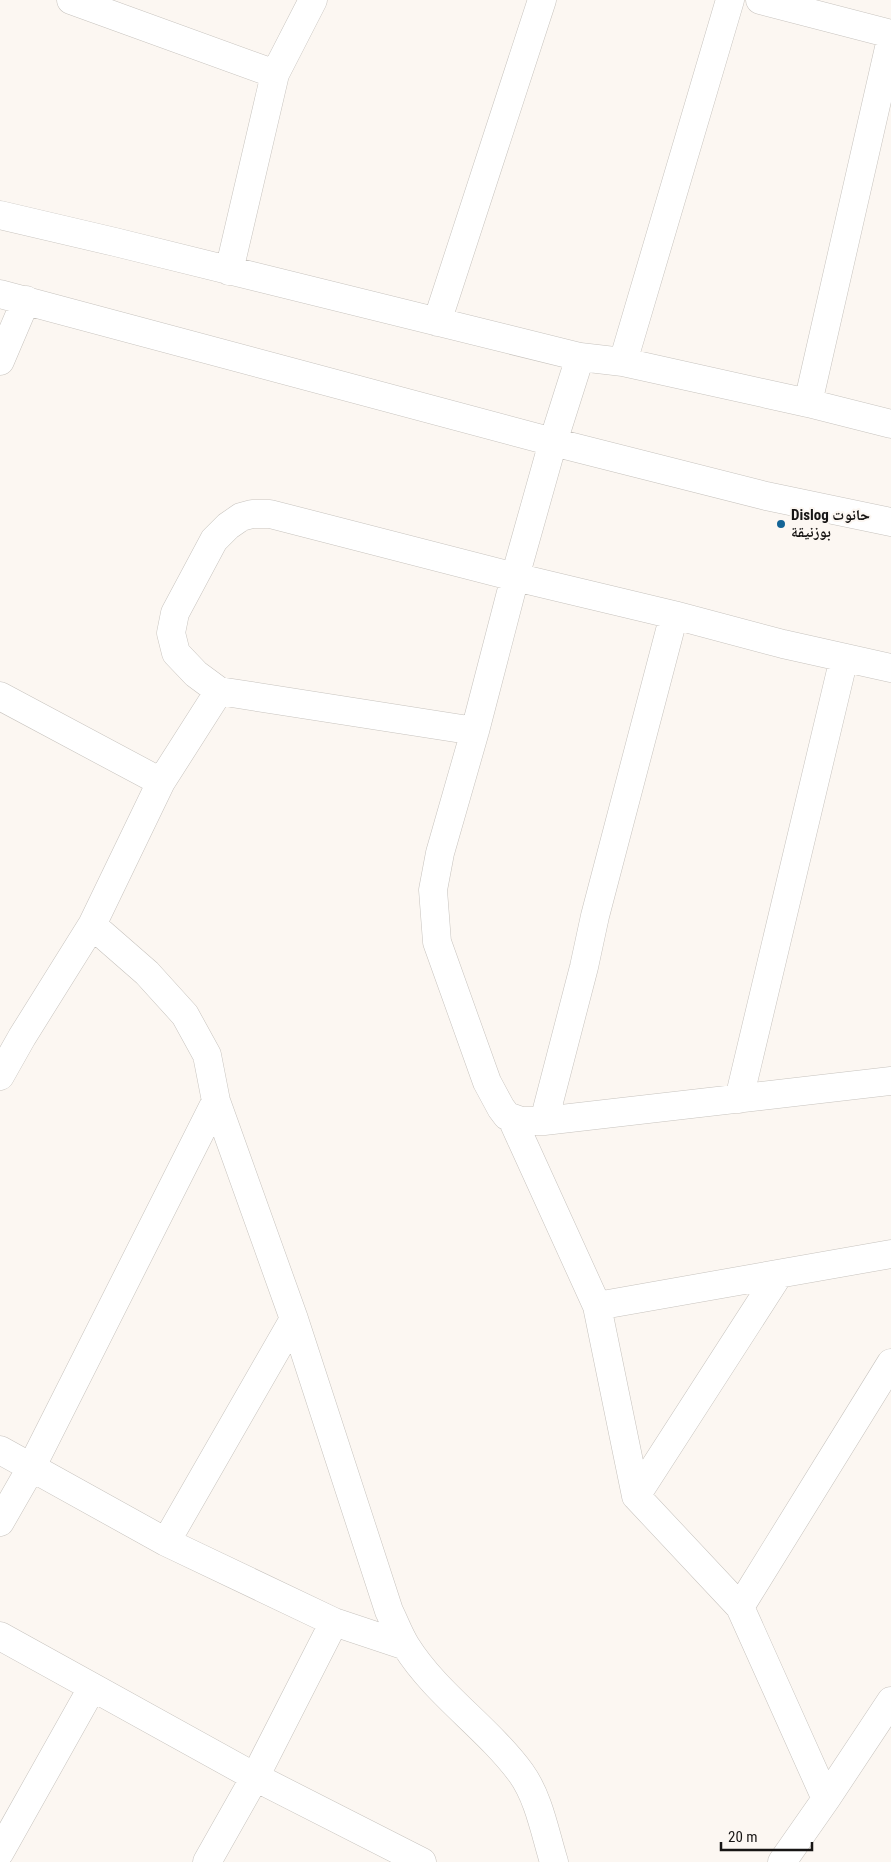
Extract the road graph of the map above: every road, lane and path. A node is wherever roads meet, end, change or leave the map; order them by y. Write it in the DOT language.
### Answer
graph roads {
  1 [pos="71,0"];
  2 [pos="313,0"];
  3 [pos="542,0"];
  4 [pos="730,0"];
  5 [pos="760,0"];
  6 [pos="891,34"];
  7 [pos="891,39"];
  8 [pos="275,74"];
  9 [pos="0,215"];
  10 [pos="229,270"];
  11 [pos="0,294"];
  12 [pos="26,300"];
  13 [pos="437,322"];
  14 [pos="580,358"];
  15 [pos="0,361"];
  16 [pos="623,362"];
  17 [pos="808,403"];
  18 [pos="891,424"];
  19 [pos="553,442"];
  20 [pos="891,522"];
  21 [pos="515,577"];
  22 [pos="674,615"];
  23 [pos="844,658"];
  24 [pos="891,668"];
  25 [pos="219,691"];
  26 [pos="0,696"];
  27 [pos="475,731"];
  28 [pos="161,782"];
  29 [pos="92,926"];
  30 [pos="11,1034"];
  31 [pos="0,1076"];
  32 [pos="891,1081"];
  33 [pos="739,1099"];
  34 [pos="216,1101"];
  35 [pos="512,1119"];
  36 [pos="544,1121"];
  37 [pos="891,1254"];
  38 [pos="779,1274"];
  39 [pos="596,1306"];
  40 [pos="294,1319"];
  41 [pos="891,1363"];
  42 [pos="0,1450"];
  43 [pos="31,1468"];
  44 [pos="636,1496"];
  45 [pos="0,1522"];
  46 [pos="166,1542"];
  47 [pos="740,1606"];
  48 [pos="334,1622"];
  49 [pos="0,1636"];
  50 [pos="406,1646"];
  51 [pos="92,1688"];
  52 [pos="891,1700"];
  53 [pos="254,1777"];
  54 [pos="826,1799"];
  55 [pos="0,1852"];
  56 [pos="207,1862"];
  57 [pos="422,1862"];
  58 [pos="554,1862"];
  59 [pos="783,1862"];
  1 -- 8 [label="street"];
  2 -- 8 [label="street"];
  3 -- 13 [label="street"];
  4 -- 16 [label="street"];
  5 -- 6 [label="street"];
  7 -- 17 [label="street"];
  8 -- 10 [label="street"];
  9 -- 10 [label="street"];
  10 -- 13 [label="street"];
  11 -- 12 [label="street"];
  12 -- 15 [label="street"];
  12 -- 19 [label="street"];
  13 -- 14 [label="street"];
  14 -- 16 [label="street"];
  14 -- 19 [label="street"];
  16 -- 17 [label="street"];
  17 -- 18 [label="street"];
  19 -- 20 [label="street"];
  19 -- 21 [label="street"];
  21 -- 22 [label="street"];
  21 -- 25 [label="street"];
  21 -- 27 [label="street"];
  22 -- 23 [label="street"];
  22 -- 36 [label="street"];
  23 -- 24 [label="street"];
  23 -- 33 [label="street"];
  25 -- 27 [label="street"];
  25 -- 28 [label="street"];
  26 -- 28 [label="street"];
  27 -- 35 [label="street"];
  28 -- 29 [label="street"];
  29 -- 30 [label="street"];
  29 -- 34 [label="street"];
  30 -- 31 [label="street"];
  32 -- 33 [label="street"];
  33 -- 36 [label="street"];
  34 -- 40 [label="street"];
  34 -- 43 [label="street"];
  35 -- 36 [label="street"];
  35 -- 39 [label="street"];
  37 -- 38 [label="street"];
  38 -- 39 [label="street"];
  38 -- 44 [label="street"];
  39 -- 44 [label="street"];
  40 -- 46 [label="street"];
  40 -- 50 [label="street"];
  41 -- 47 [label="street"];
  42 -- 43 [label="street"];
  43 -- 45 [label="street"];
  43 -- 46 [label="street"];
  44 -- 47 [label="street"];
  46 -- 48 [label="street"];
  47 -- 54 [label="street"];
  48 -- 50 [label="street"];
  48 -- 53 [label="street"];
  49 -- 51 [label="street"];
  50 -- 58 [label="street"];
  51 -- 53 [label="street"];
  51 -- 55 [label="street"];
  52 -- 54 [label="street"];
  53 -- 56 [label="street"];
  53 -- 57 [label="street"];
  54 -- 59 [label="street"];
}
